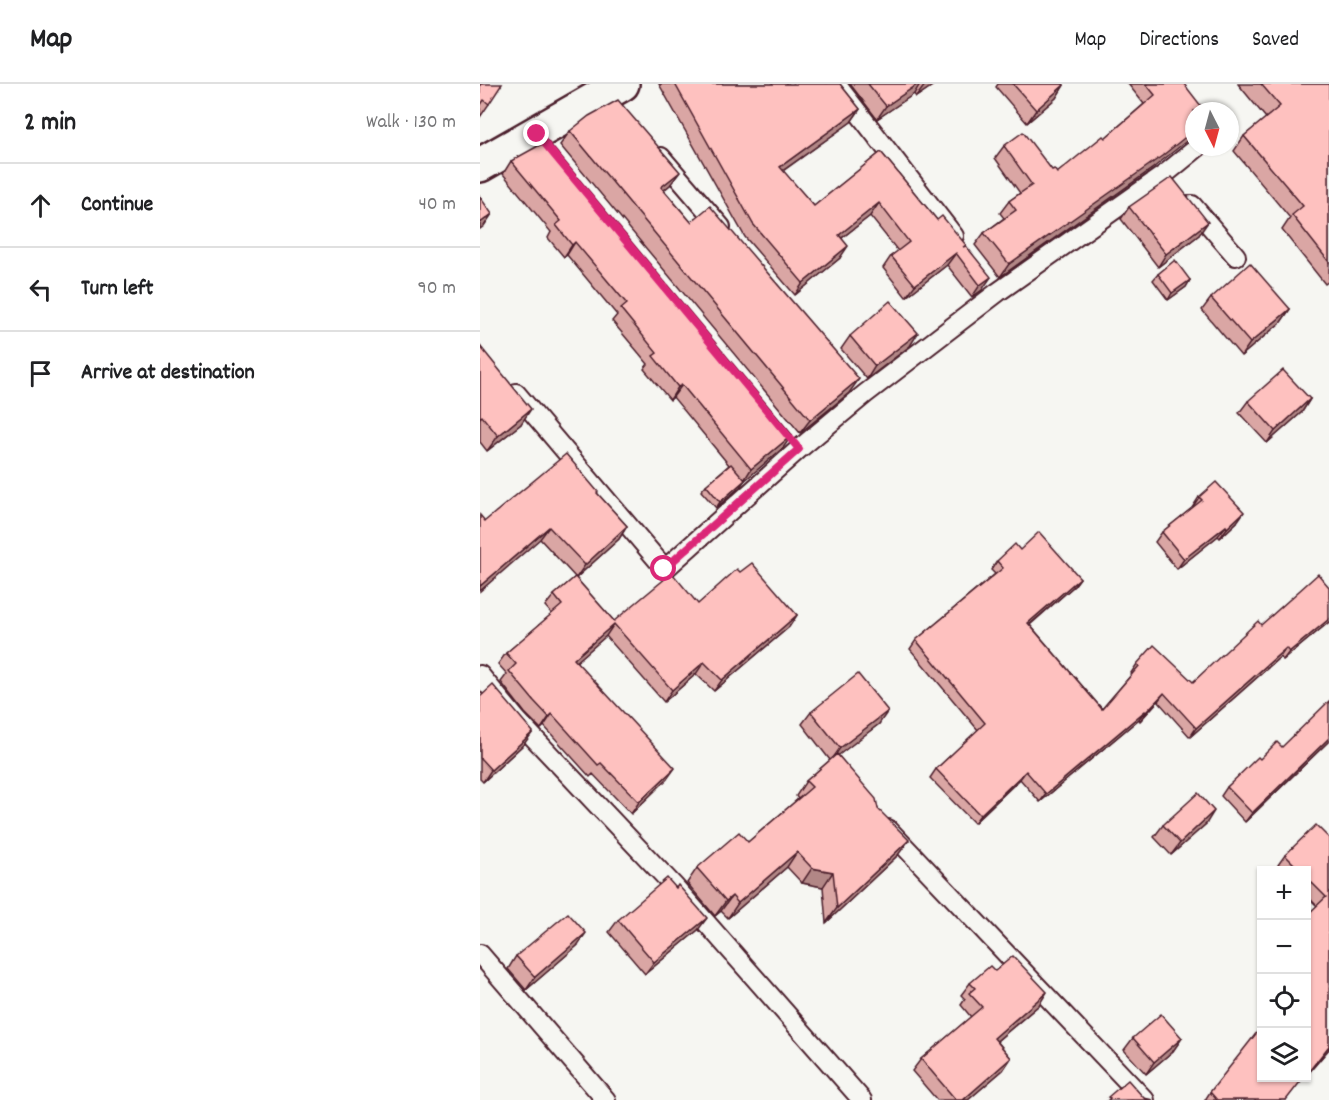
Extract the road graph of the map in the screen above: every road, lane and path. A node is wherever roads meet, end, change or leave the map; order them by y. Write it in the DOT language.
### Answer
graph roads {
  1 [pos="836,84"];
  2 [pos="614,93"];
  3 [pos="652,147"];
  4 [pos="1187,156"];
  5 [pos="480,165"];
  6 [pos="1165,174"];
  7 [pos="736,244"];
  8 [pos="968,254"];
  9 [pos="1236,256"];
  10 [pos="850,376"];
  11 [pos="503,378"];
  12 [pos="865,394"];
  13 [pos="480,675"];
  14 [pos="876,816"];
  15 [pos="480,954"];
  16 [pos="606,1100"];
  17 [pos="862,1100"];
  18 [pos="1145,1100"];
  1 -- 8 [label="lane"];
  2 -- 5 [label="street"];
  3 -- 7 [label="lane"];
  4 -- 6 [label="lane"];
  6 -- 9 [label="lane"];
  6 -- 12 [label="lane"];
  10 -- 12 [label="lane"];
  11 -- 12 [label="lane"];
  13 -- 17 [label="lane"];
  14 -- 18 [label="lane"];
  15 -- 16 [label="lane"];
}
